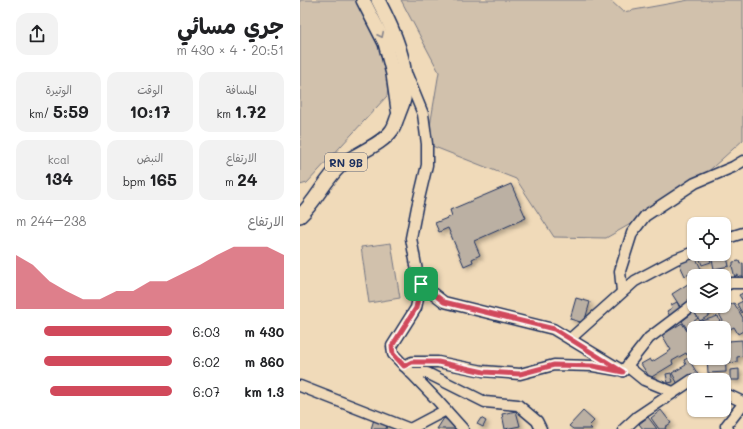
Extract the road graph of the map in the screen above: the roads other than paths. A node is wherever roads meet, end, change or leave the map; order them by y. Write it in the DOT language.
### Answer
graph roads {
  1 [pos="363,0"];
  2 [pos="378,0"];
  3 [pos="403,66"];
  4 [pos="398,116"];
  5 [pos="743,161"];
  6 [pos="300,216"];
  7 [pos="743,233"];
  8 [pos="731,237"];
  9 [pos="687,255"];
  10 [pos="731,283"];
  11 [pos="743,283"];
  12 [pos="421,284"];
  13 [pos="622,292"];
  14 [pos="687,309"];
  15 [pos="570,339"];
  16 [pos="626,369"];
  17 [pos="408,370"];
  18 [pos="687,383"];
  19 [pos="300,386"];
  20 [pos="674,392"];
  21 [pos="731,397"];
  22 [pos="743,403"];
  23 [pos="446,410"];
  24 [pos="410,429"];
  25 [pos="463,429"];
  26 [pos="541,429"];
  27 [pos="624,429"];
  28 [pos="728,429"];
  1 -- 4 [label="main road, one-way"];
  2 -- 3 [label="main road, RN 9B"];
  3 -- 4 [label="main road, RN 9B"];
  3 -- 12 [label="street"];
  4 -- 6 [label="main road, RN 9B"];
  5 -- 13 [label="street"];
  7 -- 8 [label="street"];
  9 -- 13 [label="street"];
  10 -- 11 [label="street"];
  12 -- 15 [label="street"];
  12 -- 17 [label="street"];
  13 -- 15 [label="street"];
  14 -- 16 [label="street"];
  15 -- 16 [label="street"];
  16 -- 17 [label="street"];
  16 -- 20 [label="street"];
  17 -- 23 [label="street"];
  17 -- 26 [label="street"];
  18 -- 20 [label="street"];
  19 -- 24 [label="street"];
  20 -- 27 [label="street"];
  21 -- 22 [label="street"];
  22 -- 28 [label="street"];
  23 -- 24 [label="street"];
  23 -- 25 [label="street"];
}
